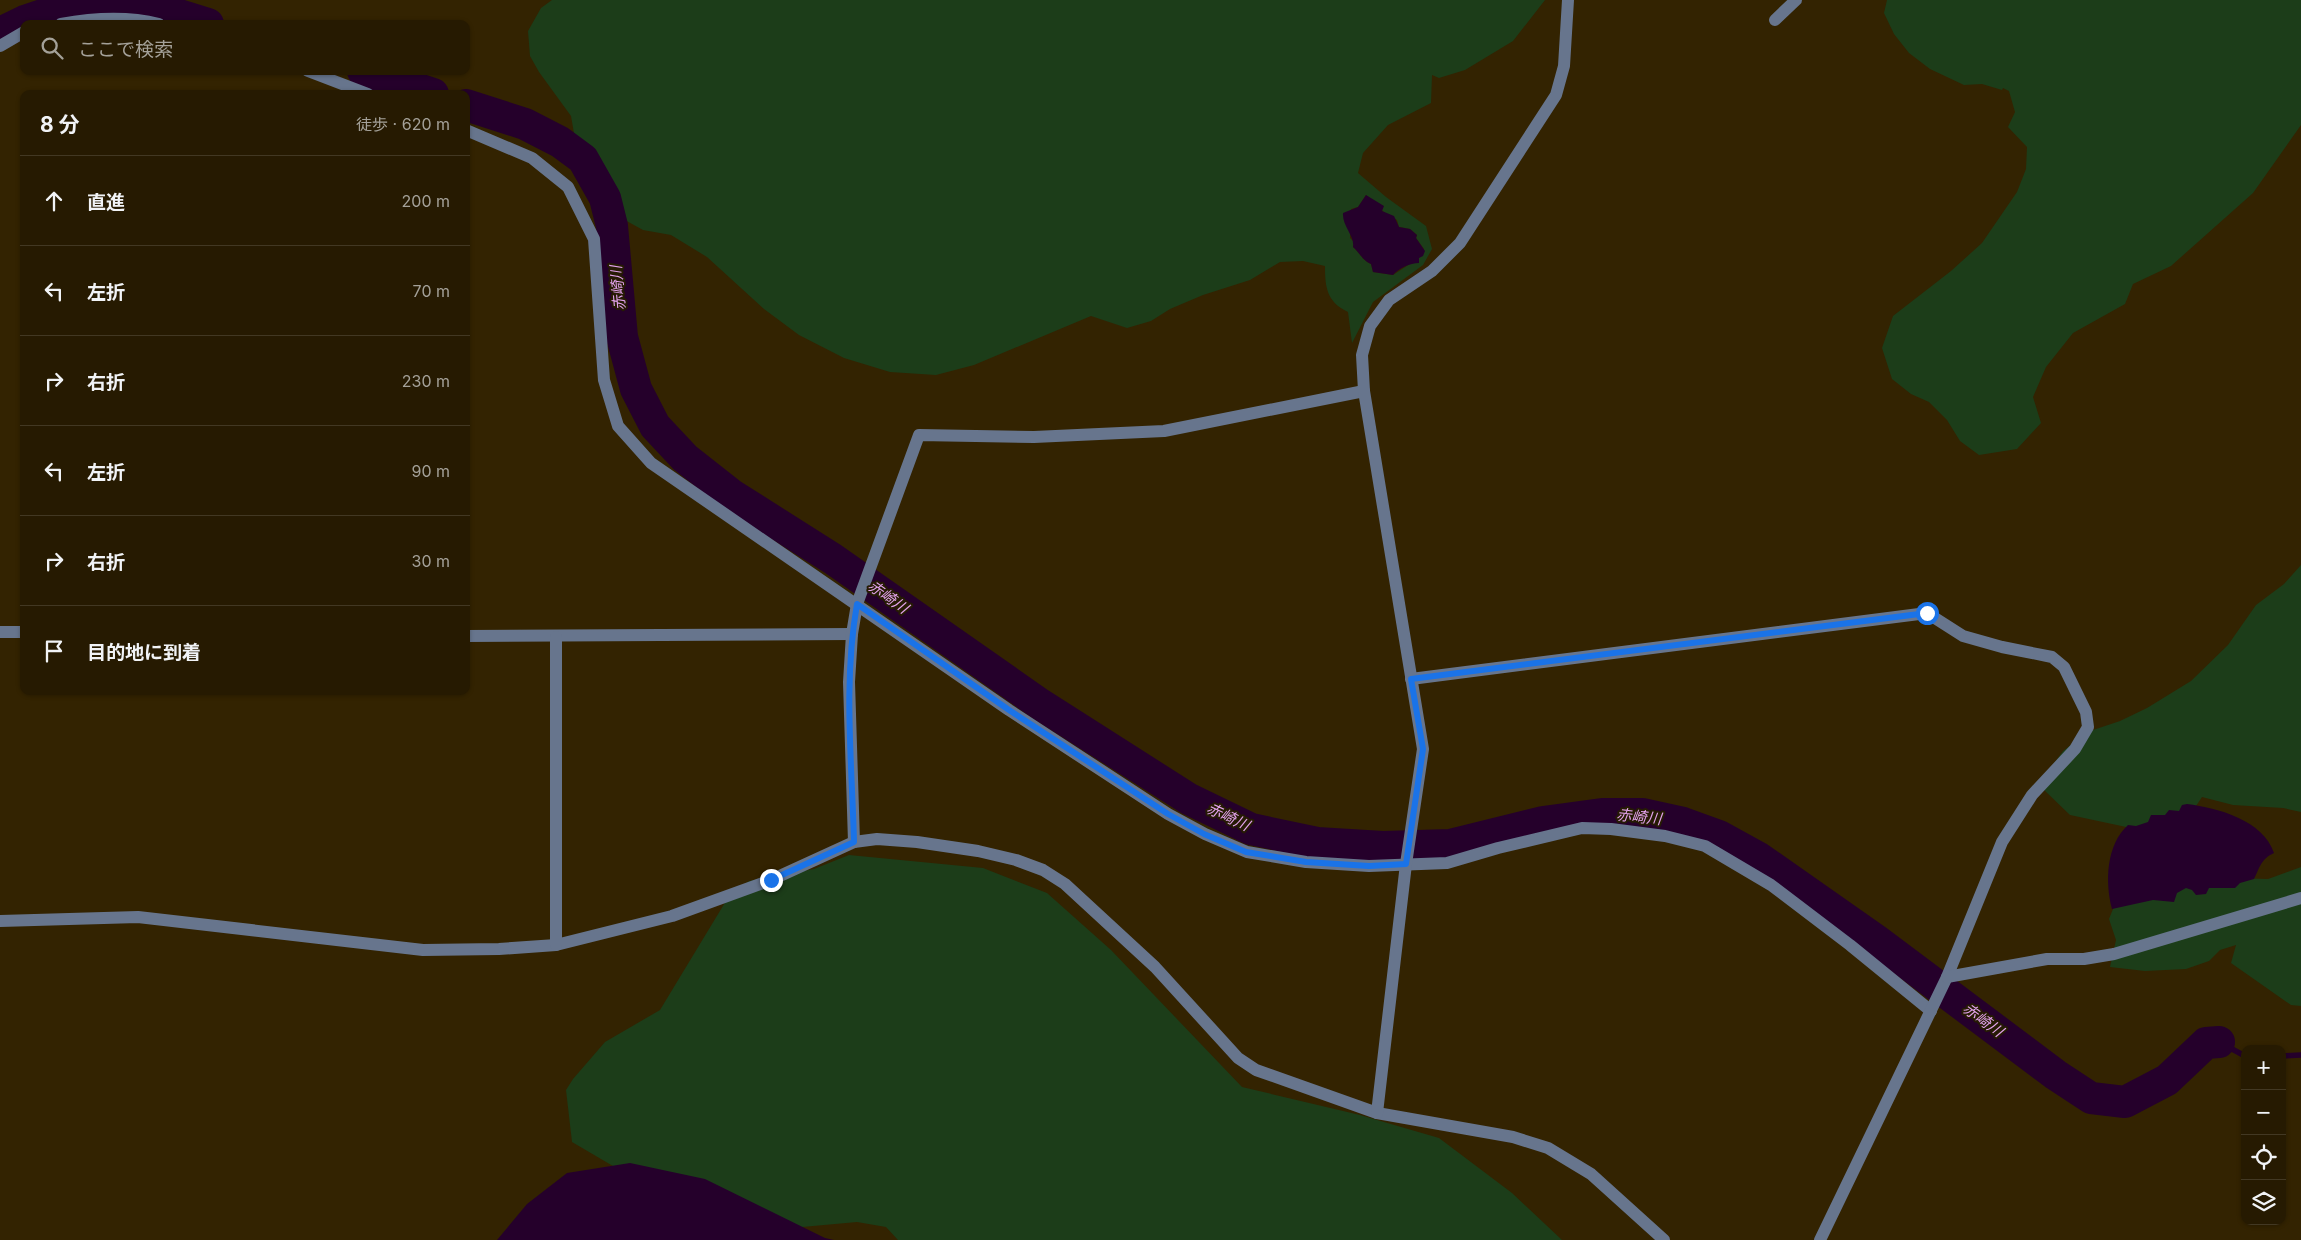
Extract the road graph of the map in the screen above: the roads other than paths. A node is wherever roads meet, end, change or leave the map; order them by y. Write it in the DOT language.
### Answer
graph roads {
  1 [pos="1568,0"];
  2 [pos="1796,0"];
  3 [pos="84,20"];
  4 [pos="143,20"];
  5 [pos="1775,20"];
  6 [pos="20,34"];
  7 [pos="0,46"];
  8 [pos="318,75"];
  9 [pos="358,90"];
  10 [pos="470,132"];
  11 [pos="1364,391"];
  12 [pos="857,604"];
  13 [pos="0,632"];
  14 [pos="20,632"];
  15 [pos="852,634"];
  16 [pos="470,636"];
  17 [pos="556,637"];
  18 [pos="1411,679"];
  19 [pos="854,842"];
  20 [pos="1406,864"];
  21 [pos="2301,898"];
  22 [pos="0,921"];
  23 [pos="556,945"];
  24 [pos="1947,977"];
  25 [pos="1931,1011"];
  26 [pos="1377,1113"];
  27 [pos="1664,1240"];
  28 [pos="1820,1240"];
  1 -- 11 [label="street"];
  2 -- 5 [label="street"];
  3 -- 4 [label="street"];
  6 -- 7 [label="street"];
  8 -- 9 [label="street"];
  10 -- 12 [label="street"];
  11 -- 12 [label="street"];
  11 -- 18 [label="street"];
  12 -- 15 [label="street"];
  12 -- 20 [label="street"];
  13 -- 14 [label="street"];
  15 -- 17 [label="street"];
  15 -- 19 [label="street"];
  16 -- 17 [label="street"];
  17 -- 23 [label="street"];
  18 -- 20 [label="street"];
  18 -- 24 [label="street"];
  19 -- 23 [label="street"];
  19 -- 26 [label="street"];
  20 -- 25 [label="street"];
  20 -- 26 [label="street"];
  21 -- 24 [label="street"];
  22 -- 23 [label="street"];
  24 -- 25 [label="street"];
  25 -- 28 [label="street"];
  26 -- 27 [label="street"];
}
